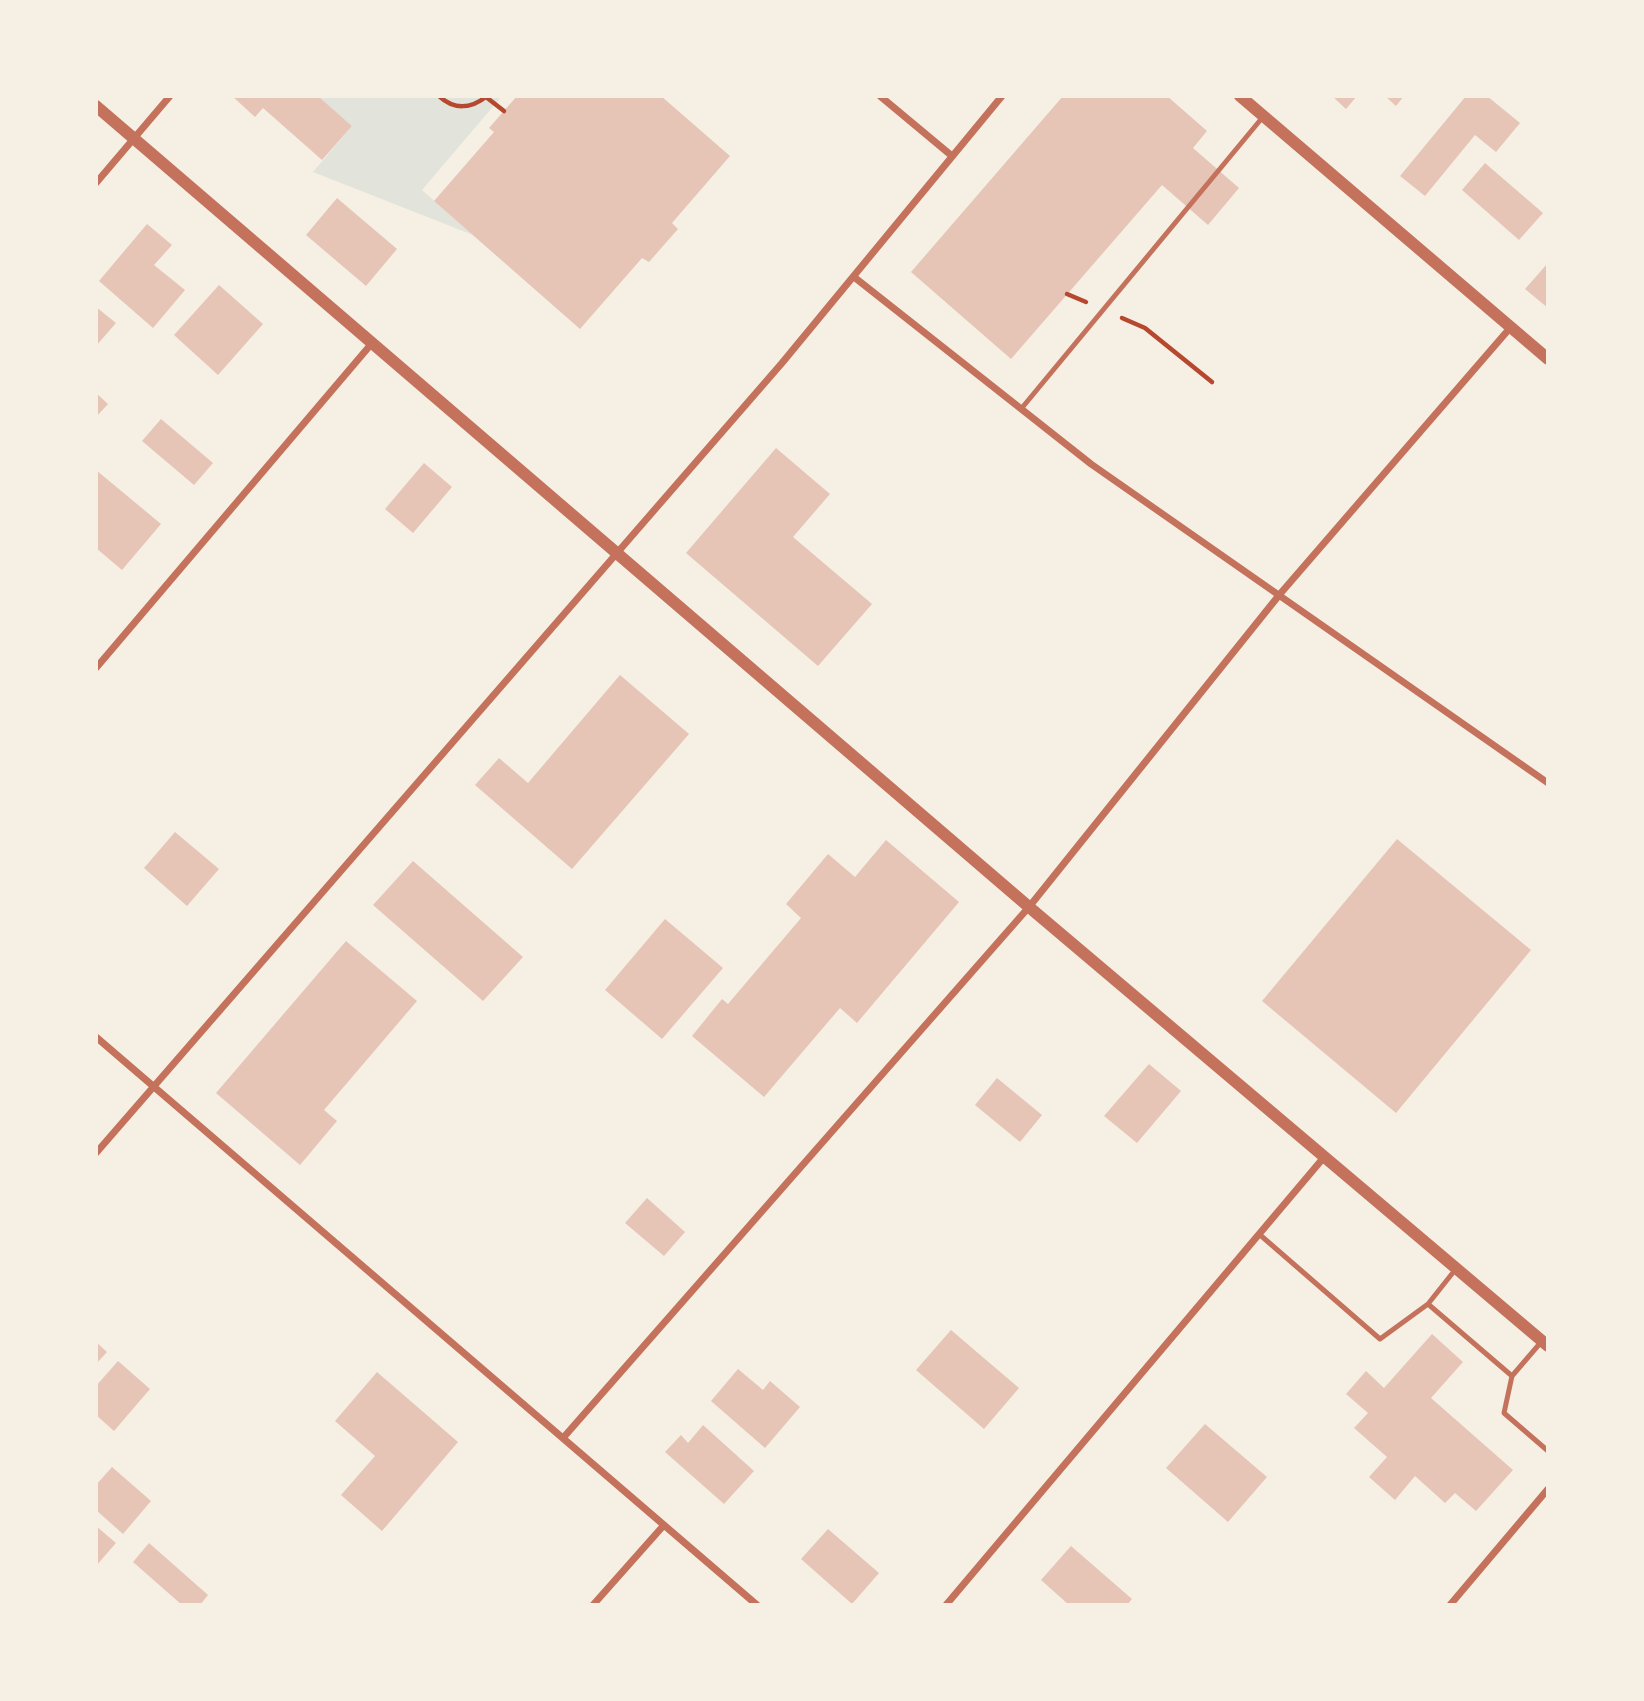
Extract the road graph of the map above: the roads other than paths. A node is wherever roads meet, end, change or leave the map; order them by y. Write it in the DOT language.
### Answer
graph roads {
  1 [pos="170,96"];
  2 [pos="880,96"];
  3 [pos="1002,96"];
  4 [pos="1240,96"];
  5 [pos="96,106"];
  6 [pos="1264,116"];
  7 [pos="135,138"];
  8 [pos="952,156"];
  9 [pos="96,183"];
  10 [pos="854,277"];
  11 [pos="1510,328"];
  12 [pos="373,342"];
  13 [pos="1548,359"];
  14 [pos="1021,409"];
  15 [pos="618,552"];
  16 [pos="1280,594"];
  17 [pos="96,668"];
  18 [pos="1548,783"];
  19 [pos="1029,907"];
  20 [pos="96,1037"];
  21 [pos="153,1086"];
  22 [pos="96,1153"];
  23 [pos="1325,1156"];
  24 [pos="1259,1234"];
  25 [pos="1457,1268"];
  26 [pos="1428,1304"];
  27 [pos="1545,1344"];
  28 [pos="1512,1376"];
  29 [pos="563,1438"];
  30 [pos="1548,1451"];
  31 [pos="1548,1489"];
  32 [pos="664,1525"];
  33 [pos="593,1605"];
  34 [pos="757,1605"];
  35 [pos="946,1605"];
  36 [pos="1450,1605"];
  1 -- 7 [label="street"];
  2 -- 8 [label="street"];
  3 -- 8 [label="street"];
  4 -- 6 [label="street"];
  5 -- 7 [label="street"];
  6 -- 11 [label="street"];
  6 -- 14 [label="lane"];
  7 -- 9 [label="street"];
  7 -- 12 [label="street"];
  8 -- 10 [label="street"];
  10 -- 14 [label="street"];
  10 -- 15 [label="street"];
  11 -- 13 [label="street"];
  11 -- 16 [label="street"];
  12 -- 15 [label="street"];
  12 -- 17 [label="street"];
  14 -- 16 [label="street"];
  15 -- 19 [label="street"];
  15 -- 21 [label="street"];
  16 -- 18 [label="street"];
  16 -- 19 [label="street"];
  19 -- 23 [label="street"];
  19 -- 29 [label="street"];
  20 -- 21 [label="street"];
  21 -- 22 [label="street"];
  21 -- 29 [label="street"];
  23 -- 24 [label="street"];
  23 -- 25 [label="street"];
  24 -- 26 [label="lane"];
  24 -- 35 [label="street"];
  25 -- 26 [label="lane"];
  25 -- 27 [label="street"];
  26 -- 28 [label="lane"];
  27 -- 28 [label="lane"];
  28 -- 30 [label="lane"];
  29 -- 32 [label="street"];
  31 -- 36 [label="street"];
  32 -- 33 [label="street"];
  32 -- 34 [label="street"];
}
